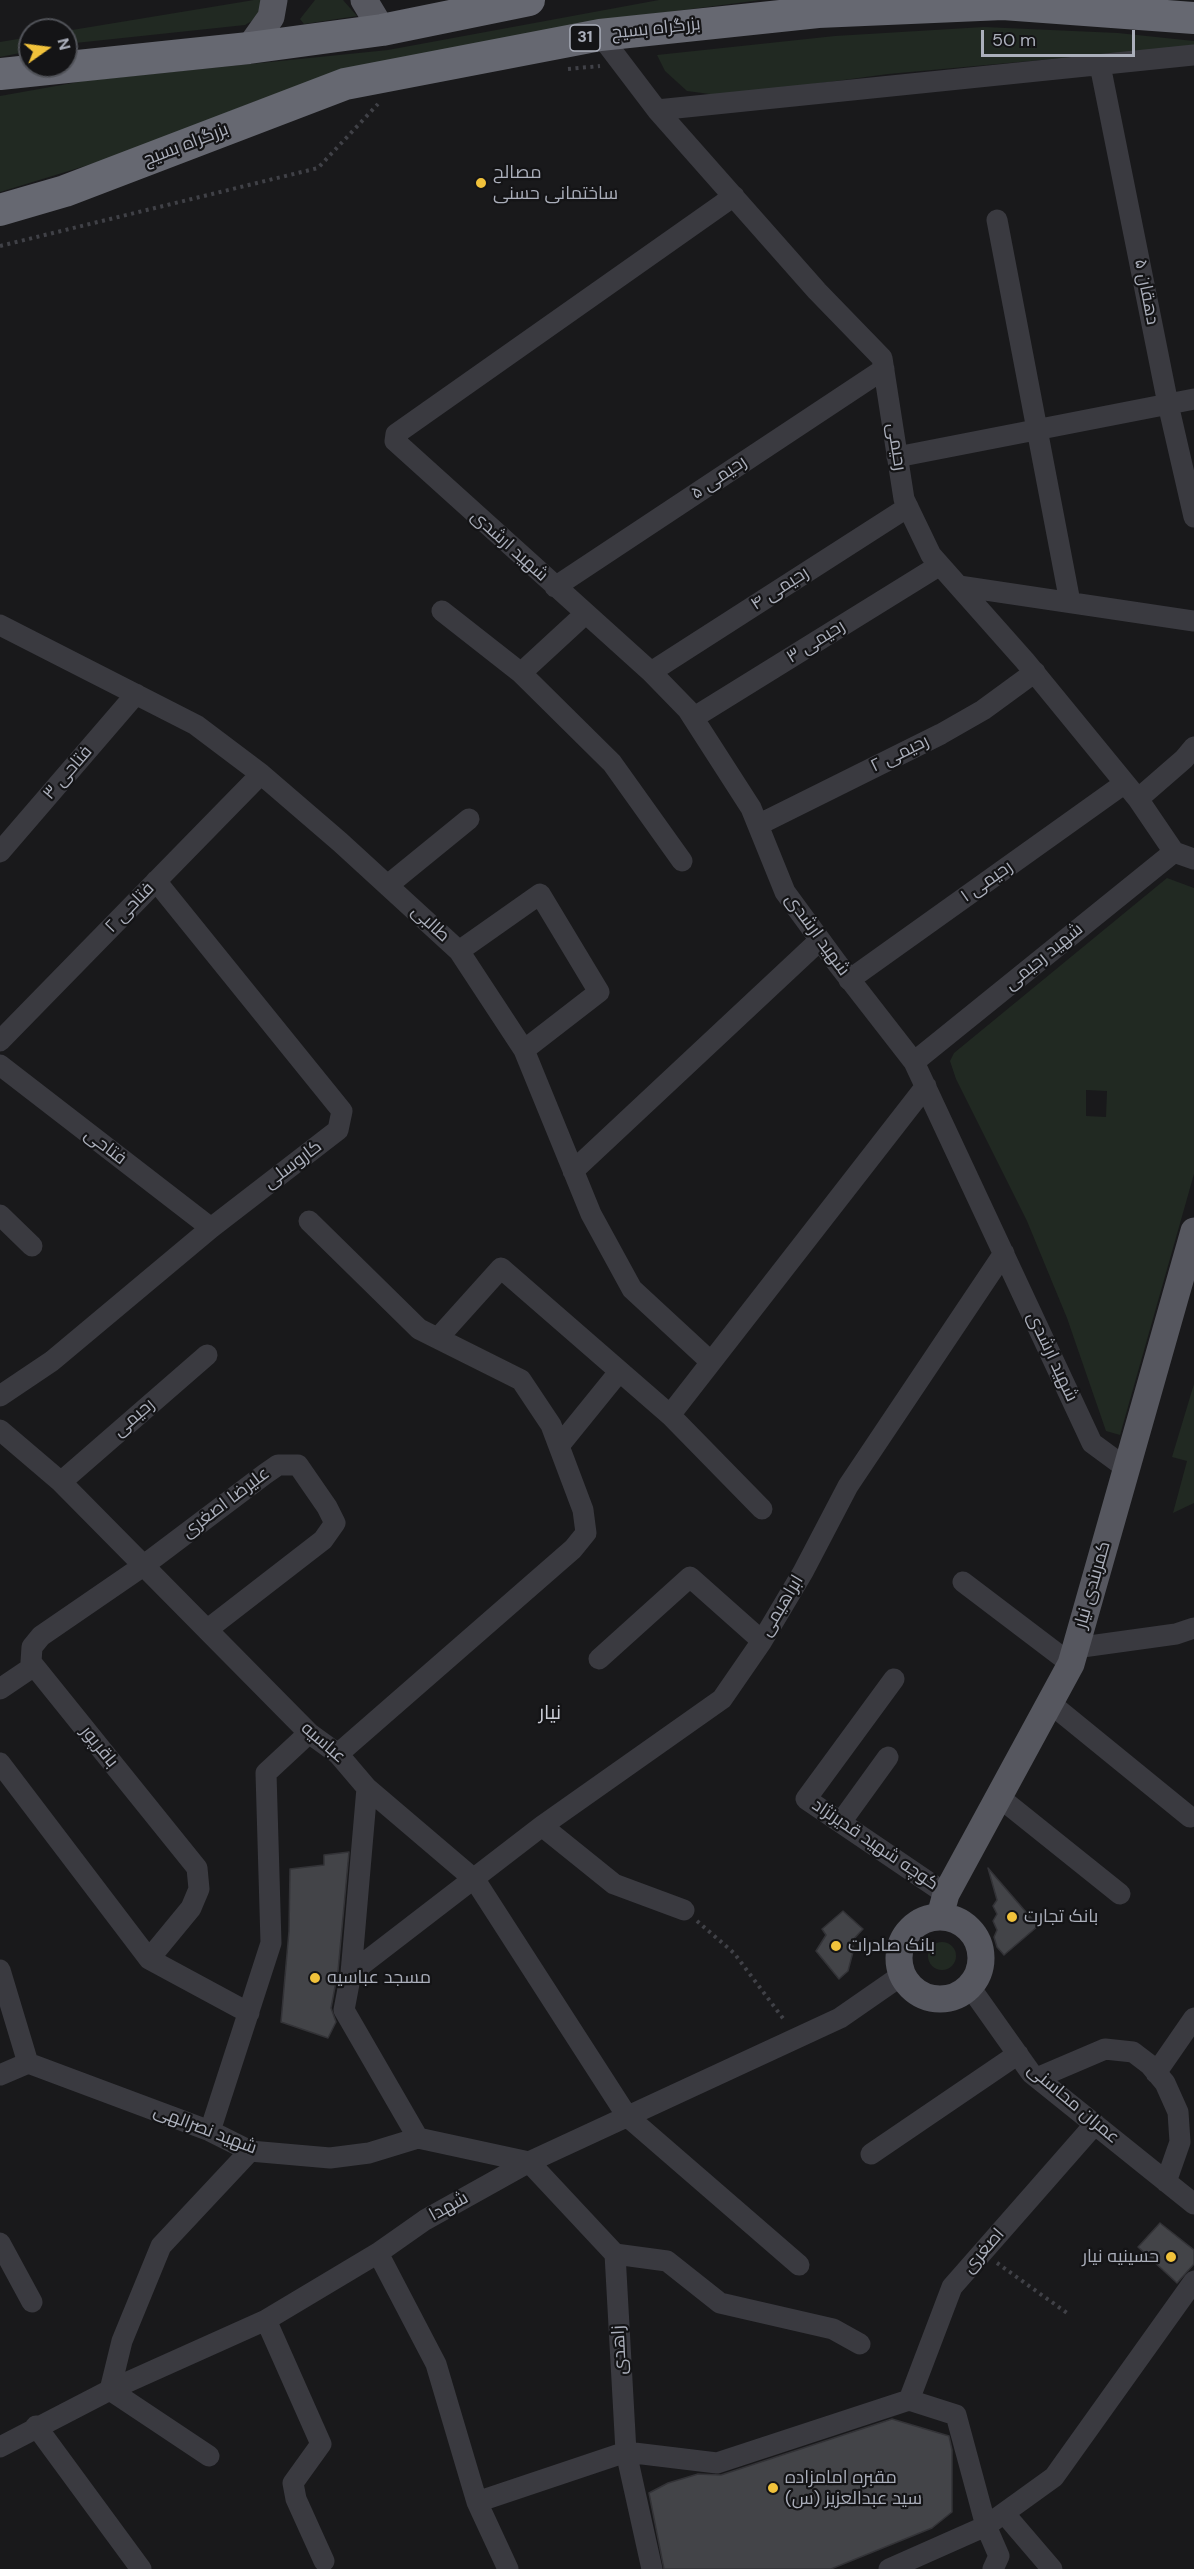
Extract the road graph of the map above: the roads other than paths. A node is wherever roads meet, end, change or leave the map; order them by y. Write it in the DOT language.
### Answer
graph roads {
  1 [pos="274,0"];
  2 [pos="364,0"];
  3 [pos="529,0"];
  4 [pos="1184,11"];
  5 [pos="381,30"];
  6 [pos="600,35"];
  7 [pos="249,48"];
  8 [pos="1194,56"];
  9 [pos="1100,65"];
  10 [pos="0,74"];
  11 [pos="657,110"];
  12 [pos="735,196"];
  13 [pos="0,210"];
  14 [pos="997,220"];
  15 [pos="884,369"];
  16 [pos="1194,399"];
  17 [pos="1168,404"];
  18 [pos="1037,429"];
  19 [pos="897,457"];
  20 [pos="908,507"];
  21 [pos="1194,517"];
  22 [pos="940,565"];
  23 [pos="959,586"];
  24 [pos="555,587"];
  25 [pos="1070,602"];
  26 [pos="442,611"];
  27 [pos="585,614"];
  28 [pos="1194,621"];
  29 [pos="0,625"];
  30 [pos="651,672"];
  31 [pos="1035,672"];
  32 [pos="521,673"];
  33 [pos="136,694"];
  34 [pos="693,718"];
  35 [pos="1194,747"];
  36 [pos="261,774"];
  37 [pos="1132,791"];
  38 [pos="469,819"];
  39 [pos="758,825"];
  40 [pos="0,852"];
  41 [pos="1184,856"];
  42 [pos="682,861"];
  43 [pos="156,881"];
  44 [pos="388,885"];
  45 [pos="820,940"];
  46 [pos="459,951"];
  47 [pos="849,980"];
  48 [pos="0,1041"];
  49 [pos="524,1050"];
  50 [pos="914,1062"];
  51 [pos="0,1065"];
  52 [pos="926,1086"];
  53 [pos="573,1171"];
  54 [pos="0,1215"];
  55 [pos="309,1221"];
  56 [pos="211,1228"];
  57 [pos="1194,1231"];
  58 [pos="32,1246"];
  59 [pos="1004,1253"];
  60 [pos="438,1338"];
  61 [pos="207,1355"];
  62 [pos="711,1362"];
  63 [pos="619,1372"];
  64 [pos="0,1396"];
  65 [pos="670,1415"];
  66 [pos="0,1430"];
  67 [pos="559,1446"];
  68 [pos="1126,1468"];
  69 [pos="61,1482"];
  70 [pos="762,1509"];
  71 [pos="143,1566"];
  72 [pos="963,1582"];
  73 [pos="1194,1628"];
  74 [pos="208,1629"];
  75 [pos="762,1641"];
  76 [pos="1073,1656"];
  77 [pos="599,1659"];
  78 [pos="34,1666"];
  79 [pos="894,1679"];
  80 [pos="0,1689"];
  81 [pos="1050,1703"];
  82 [pos="309,1733"];
  83 [pos="338,1754"];
  84 [pos="888,1757"];
  85 [pos="0,1763"];
  86 [pos="367,1788"];
  87 [pos="999,1797"];
  88 [pos="1190,1817"];
  89 [pos="841,1822"];
  90 [pos="542,1826"];
  91 [pos="475,1880"];
  92 [pos="1120,1894"];
  93 [pos="943,1905"];
  94 [pos="684,1910"];
  95 [pos="149,1959"];
  96 [pos="0,1970"];
  97 [pos="351,1973"];
  98 [pos="902,1975"];
  99 [pos="970,1987"];
  100 [pos="249,2013"];
  101 [pos="1194,2018"];
  102 [pos="1018,2054"];
  103 [pos="28,2063"];
  104 [pos="1156,2073"];
  105 [pos="0,2075"];
  106 [pos="1037,2078"];
  107 [pos="627,2116"];
  108 [pos="1095,2124"];
  109 [pos="210,2131"];
  110 [pos="418,2138"];
  111 [pos="250,2151"];
  112 [pos="871,2154"];
  113 [pos="529,2162"];
  114 [pos="1166,2182"];
  115 [pos="1194,2204"];
  116 [pos="0,2243"];
  117 [pos="378,2253"];
  118 [pos="615,2254"];
  119 [pos="799,2265"];
  120 [pos="1194,2281"];
  121 [pos="32,2302"];
  122 [pos="266,2320"];
  123 [pos="860,2344"];
  124 [pos="110,2390"];
  125 [pos="909,2400"];
  126 [pos="36,2426"];
  127 [pos="0,2447"];
  128 [pos="626,2452"];
  129 [pos="209,2456"];
  130 [pos="477,2502"];
  131 [pos="1004,2513"];
  132 [pos="986,2526"];
  133 [pos="324,2561"];
  134 [pos="141,2569"];
  135 [pos="508,2569"];
  136 [pos="652,2569"];
  137 [pos="889,2569"];
  138 [pos="993,2569"];
  139 [pos="1052,2569"];
  1 -- 7 [label="main road"];
  2 -- 5 [label="main road"];
  3 -- 5 [label="highway"];
  4 -- 6 [label="highway, بزرگراه بسیج / 31"];
  5 -- 7 [label="highway"];
  6 -- 11 [label="street, رحیمی"];
  6 -- 13 [label="highway, بزرگراه بسیج / 31"];
  7 -- 10 [label="highway"];
  8 -- 9 [label="street"];
  9 -- 11 [label="street"];
  9 -- 17 [label="street, دهقان ۵"];
  11 -- 12 [label="street, رحیمی"];
  12 -- 15 [label="street, رحیمی"];
  12 -- 24 [label="street, شهید ارشدی"];
  14 -- 18 [label="street"];
  15 -- 19 [label="street, رحیمی"];
  15 -- 24 [label="street, رحیمی ۵"];
  16 -- 17 [label="street"];
  17 -- 18 [label="street"];
  17 -- 21 [label="street, دهقان ۵"];
  18 -- 19 [label="street"];
  18 -- 25 [label="street"];
  19 -- 20 [label="street, رحیمی"];
  20 -- 22 [label="street, رحیمی"];
  20 -- 30 [label="street, رحیمی ۴"];
  22 -- 23 [label="street, رحیمی"];
  22 -- 34 [label="street, رحیمی ۳"];
  23 -- 25 [label="street"];
  23 -- 31 [label="street, رحیمی"];
  24 -- 27 [label="street, شهید ارشدی"];
  25 -- 28 [label="street"];
  26 -- 32 [label="street"];
  27 -- 30 [label="street, شهید ارشدی"];
  27 -- 32 [label="street"];
  29 -- 33 [label="street, طالبی"];
  30 -- 34 [label="street, شهید ارشدی"];
  31 -- 37 [label="street, رحیمی"];
  31 -- 39 [label="street, رحیمی ۲"];
  32 -- 42 [label="street"];
  33 -- 36 [label="street, طالبی"];
  33 -- 40 [label="street, فتاحی ۳"];
  34 -- 39 [label="street, شهید ارشدی"];
  35 -- 37 [label="street, رحیمی ۱"];
  36 -- 43 [label="street, فتاحی ۲"];
  36 -- 44 [label="street, طالبی"];
  37 -- 41 [label="street, رحیمی"];
  37 -- 47 [label="street, رحیمی ۱"];
  38 -- 44 [label="street"];
  39 -- 45 [label="street, شهید ارشدی"];
  41 -- 50 [label="street, شهید رحیمی"];
  43 -- 48 [label="street, فتاحی ۲"];
  43 -- 56 [label="street, کاروسلی"];
  44 -- 46 [label="street, طالبی"];
  45 -- 47 [label="street, شهید ارشدی"];
  45 -- 53 [label="street"];
  46 -- 49 [label="street, طالبی"];
  46 -- 49 [label="street"];
  47 -- 50 [label="street, شهید ارشدی"];
  49 -- 53 [label="street, طالبی"];
  50 -- 52 [label="street, شهید ارشدی"];
  51 -- 56 [label="street, فتاحی"];
  52 -- 59 [label="street, شهید ارشدی"];
  52 -- 62 [label="street"];
  53 -- 62 [label="street, طالبی"];
  54 -- 58 [label="street"];
  55 -- 60 [label="street"];
  56 -- 64 [label="street, کاروسلی"];
  57 -- 68 [label="main road, کمربندی نیار"];
  59 -- 68 [label="street, شهید ارشدی"];
  59 -- 75 [label="street, ابراهیمی"];
  60 -- 63 [label="street"];
  60 -- 67 [label="street"];
  61 -- 69 [label="street, رحیمی"];
  62 -- 65 [label="street"];
  63 -- 65 [label="street"];
  63 -- 67 [label="street"];
  65 -- 70 [label="street"];
  66 -- 69 [label="street, عباسیه"];
  67 -- 83 [label="street"];
  68 -- 76 [label="main road, کمربندی نیار"];
  69 -- 71 [label="street, عباسیه"];
  71 -- 74 [label="street, عباسیه"];
  71 -- 74 [label="street, علیرضا اصغری"];
  71 -- 78 [label="street"];
  72 -- 76 [label="street"];
  73 -- 76 [label="street"];
  74 -- 82 [label="street, عباسیه"];
  75 -- 77 [label="street"];
  75 -- 90 [label="street, ابراهیمی"];
  76 -- 81 [label="main road, کمربندی نیار"];
  78 -- 80 [label="street"];
  78 -- 95 [label="street, باقرپور"];
  79 -- 89 [label="street, کوچه شهید قدیرنژاد"];
  81 -- 87 [label="main road, کمربندی نیار"];
  81 -- 88 [label="street"];
  82 -- 83 [label="street, عباسیه"];
  82 -- 100 [label="street"];
  83 -- 86 [label="street, عباسیه"];
  84 -- 89 [label="street"];
  85 -- 95 [label="street"];
  86 -- 91 [label="street, عباسیه"];
  86 -- 97 [label="street"];
  87 -- 92 [label="street"];
  87 -- 93 [label="main road, کمربندی نیار"];
  89 -- 93 [label="street, کوچه شهید قدیرنژاد"];
  90 -- 91 [label="street, ابراهیمی"];
  90 -- 94 [label="street"];
  91 -- 97 [label="street, ابراهیمی"];
  91 -- 107 [label="street, عباسیه"];
  93 -- 98 [label="main road"];
  93 -- 99 [label="main road"];
  95 -- 100 [label="street"];
  96 -- 103 [label="street"];
  97 -- 110 [label="street"];
  98 -- 99 [label="main road"];
  98 -- 107 [label="street, شهدا"];
  99 -- 102 [label="street, عمران محاسنی"];
  100 -- 109 [label="street"];
  101 -- 104 [label="street"];
  102 -- 106 [label="street, عمران محاسنی"];
  102 -- 112 [label="street"];
  103 -- 105 [label="street"];
  103 -- 109 [label="street, شهید نصرالهی"];
  104 -- 106 [label="street"];
  104 -- 114 [label="street"];
  106 -- 108 [label="street, عمران محاسنی"];
  107 -- 113 [label="street, شهدا"];
  107 -- 119 [label="street, عباسیه"];
  108 -- 114 [label="street, عمران محاسنی"];
  108 -- 125 [label="street, اصغری"];
  109 -- 111 [label="street, شهید نصرالهی"];
  110 -- 111 [label="street, شهید نصرالهی"];
  110 -- 113 [label="street"];
  111 -- 124 [label="street"];
  113 -- 117 [label="street, شهدا"];
  113 -- 118 [label="street"];
  114 -- 115 [label="street, عمران محاسنی"];
  116 -- 121 [label="street"];
  117 -- 122 [label="street, شهدا"];
  117 -- 130 [label="street"];
  118 -- 123 [label="street"];
  118 -- 128 [label="street, زاهدی"];
  120 -- 131 [label="street"];
  122 -- 124 [label="street, شهدا"];
  122 -- 133 [label="street"];
  124 -- 126 [label="street, شهدا"];
  124 -- 129 [label="street"];
  125 -- 128 [label="street"];
  125 -- 132 [label="street"];
  126 -- 127 [label="street, شهدا"];
  126 -- 134 [label="street"];
  128 -- 130 [label="street"];
  128 -- 136 [label="street, زاهدی"];
  130 -- 135 [label="street"];
  131 -- 132 [label="street"];
  131 -- 139 [label="street"];
  132 -- 137 [label="street"];
  132 -- 138 [label="street"];
}
